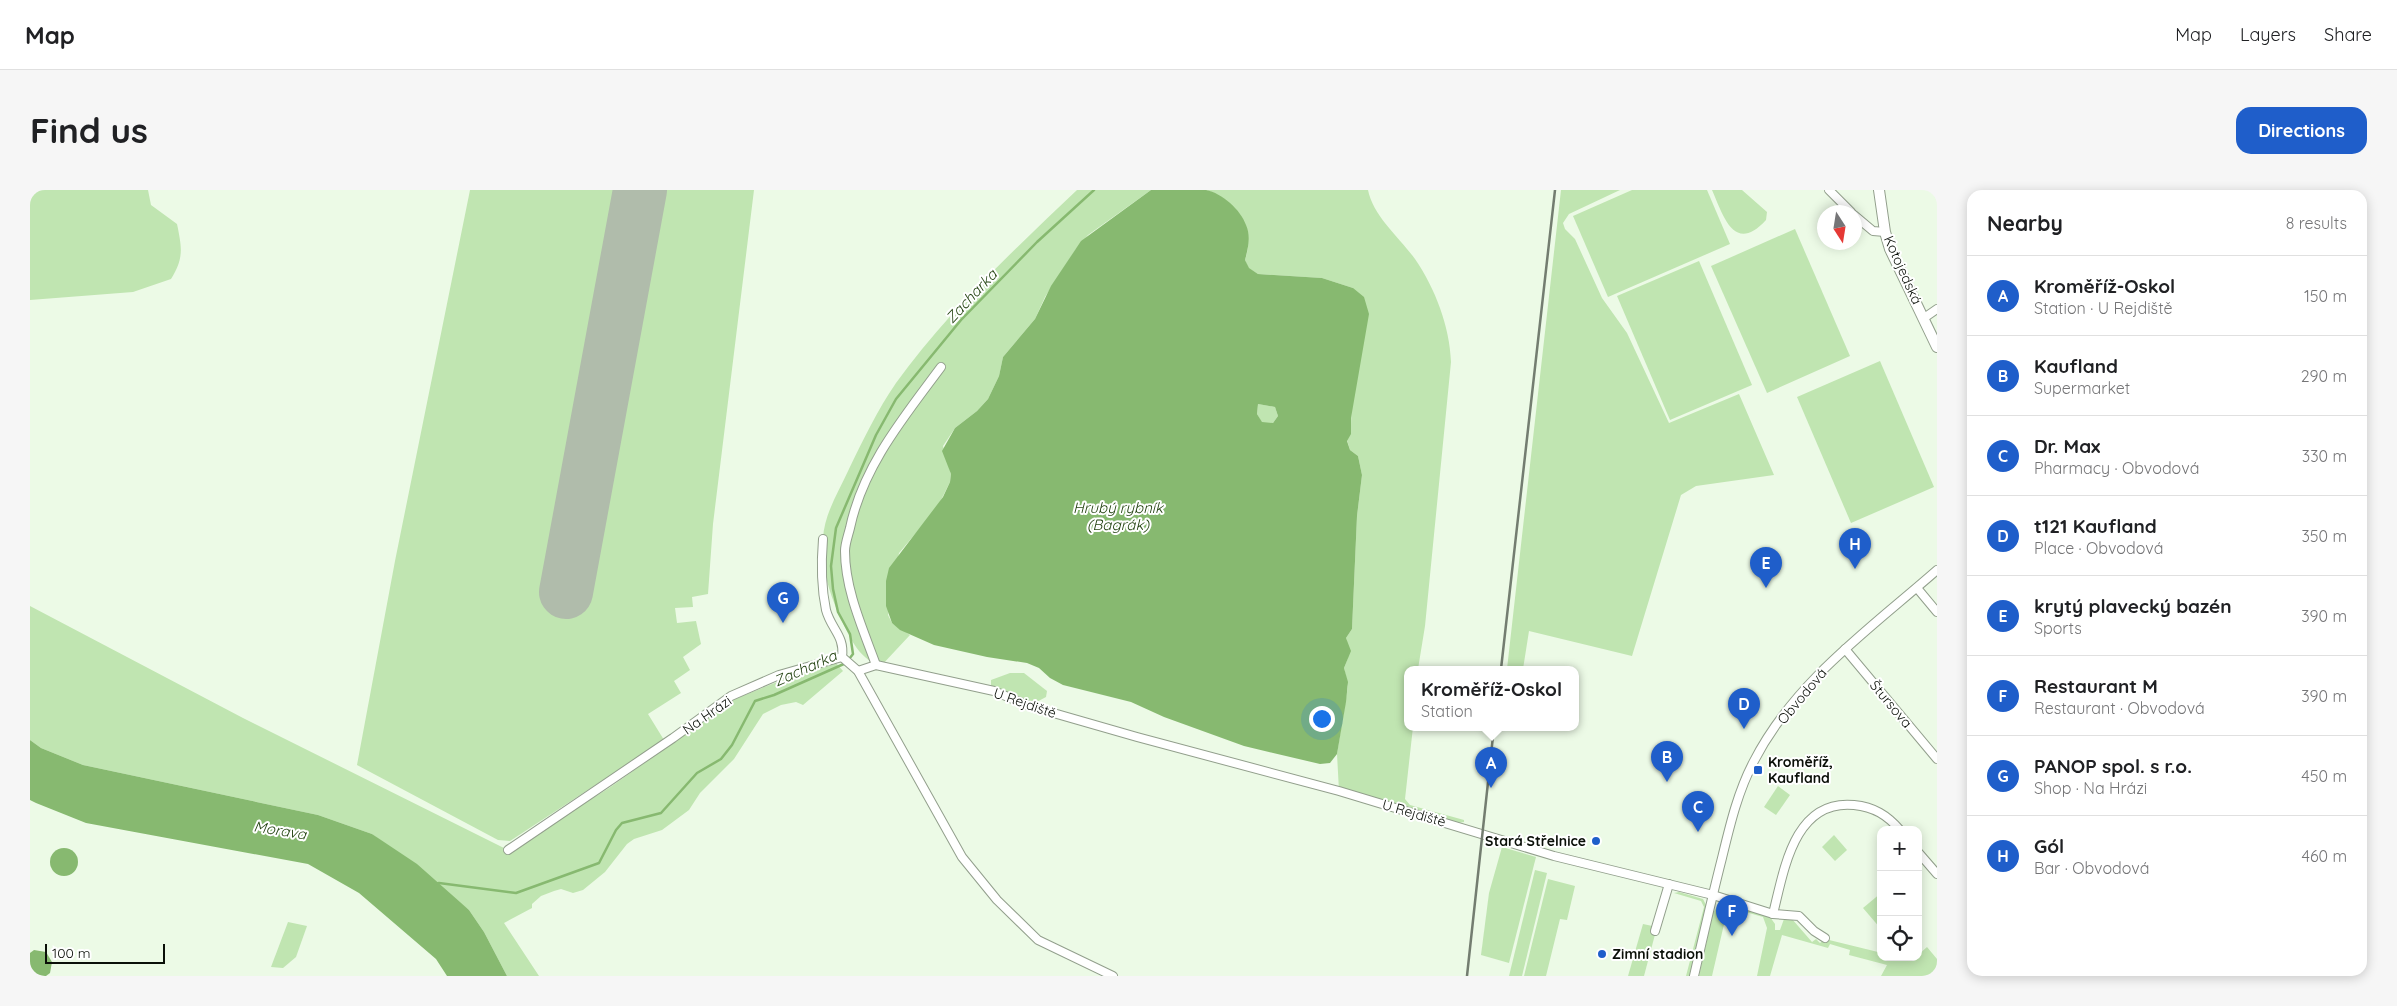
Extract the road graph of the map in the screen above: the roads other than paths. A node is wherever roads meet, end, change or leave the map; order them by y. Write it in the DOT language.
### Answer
graph roads {
  1 [pos="1829,190"];
  2 [pos="1879,190"];
  3 [pos="1844,205"];
  4 [pos="1862,222"];
  5 [pos="1885,232"];
  6 [pos="1937,310"];
  7 [pos="1924,318"];
  8 [pos="1937,347"];
  9 [pos="941,367"];
  10 [pos="823,539"];
  11 [pos="1937,570"];
  12 [pos="1917,588"];
  13 [pos="1937,612"];
  14 [pos="1845,649"];
  15 [pos="843,658"];
  16 [pos="876,665"];
  17 [pos="855,669"];
  18 [pos="1937,760"];
  19 [pos="1897,826"];
  20 [pos="508,850"];
  21 [pos="1922,856"];
  22 [pos="1936,870"];
  23 [pos="1669,884"];
  24 [pos="1712,895"];
  25 [pos="1773,914"];
  26 [pos="1655,931"];
  27 [pos="1825,938"];
  28 [pos="1113,976"];
  29 [pos="1694,976"];
  1 -- 3 [label="street"];
  2 -- 5 [label="main road, Kotojedská"];
  4 -- 5 [label="street"];
  5 -- 7 [label="main road, Kotojedská"];
  6 -- 7 [label="street"];
  7 -- 8 [label="main road, Kotojedská"];
  9 -- 16 [label="street"];
  10 -- 15 [label="street"];
  11 -- 12 [label="street, Obvodová"];
  12 -- 13 [label="street"];
  12 -- 14 [label="street, Obvodová"];
  14 -- 18 [label="street, Štursova"];
  14 -- 24 [label="street, Obvodová"];
  15 -- 17 [label="street"];
  15 -- 20 [label="street, Na Hrázi"];
  16 -- 17 [label="street"];
  16 -- 23 [label="street, U Rejdiště"];
  17 -- 28 [label="street"];
  19 -- 25 [label="street"];
  21 -- 22 [label="street"];
  23 -- 24 [label="street, U Rejdiště"];
  23 -- 26 [label="street"];
  24 -- 25 [label="street, U Rejdiště"];
  24 -- 29 [label="street, Obvodová"];
  25 -- 27 [label="street, U Rejdiště"];
}
